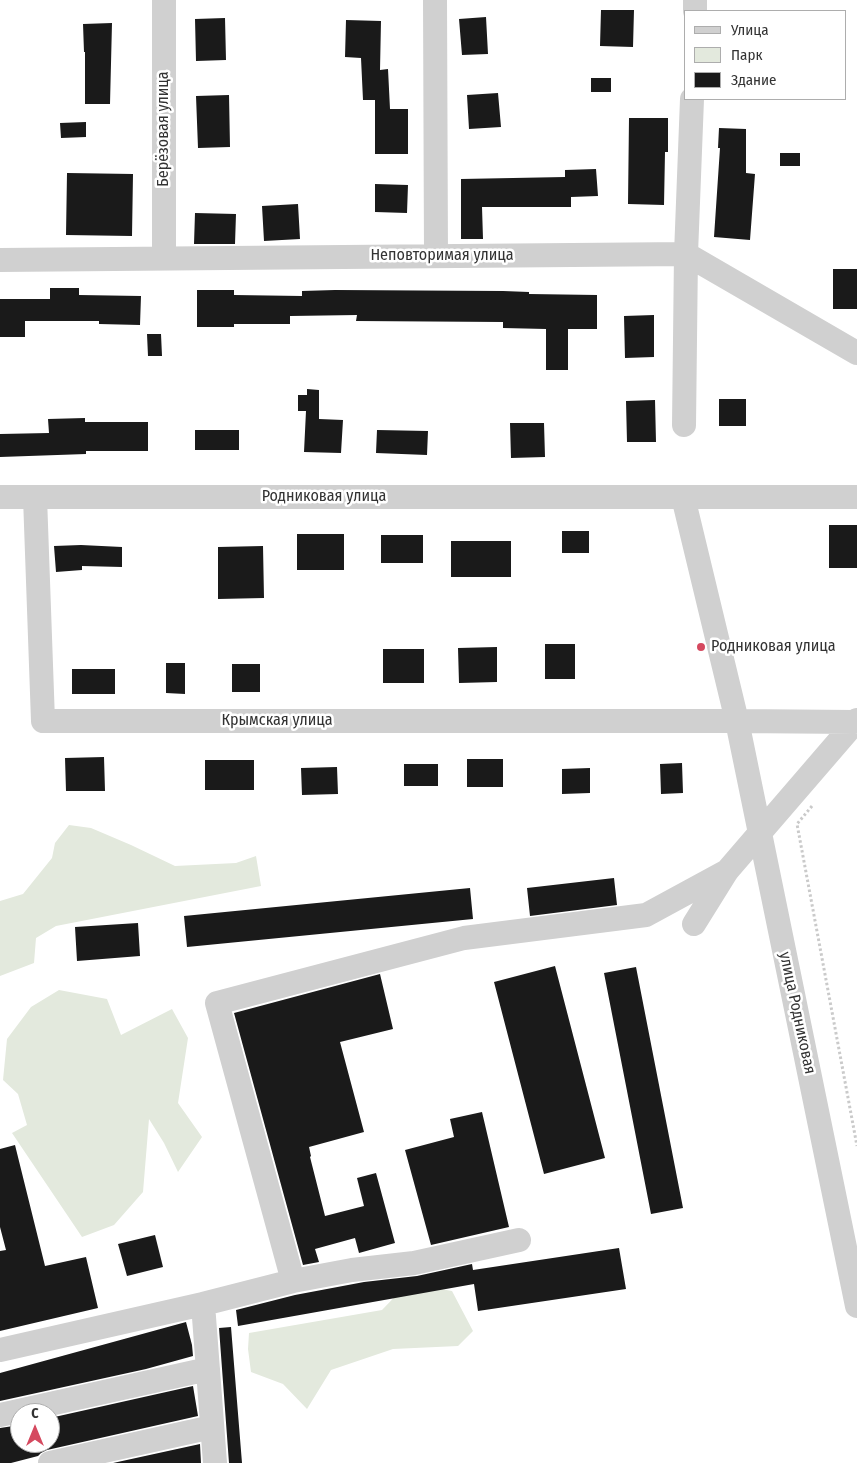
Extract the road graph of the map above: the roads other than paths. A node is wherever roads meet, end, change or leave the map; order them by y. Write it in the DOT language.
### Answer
graph roads {
  1 [pos="164,0"];
  2 [pos="435,0"];
  3 [pos="692,100"];
  4 [pos="686,254"];
  5 [pos="436,256"];
  6 [pos="164,258"];
  7 [pos="0,260"];
  8 [pos="857,353"];
  9 [pos="684,425"];
  10 [pos="0,497"];
  11 [pos="36,497"];
  12 [pos="683,497"];
  13 [pos="857,497"];
  14 [pos="737,721"];
  15 [pos="856,721"];
  16 [pos="760,833"];
  17 [pos="726,871"];
  18 [pos="694,924"];
  19 [pos="519,1240"];
  20 [pos="293,1281"];
  21 [pos="203,1304"];
  22 [pos="857,1306"];
  23 [pos="0,1350"];
  24 [pos="208,1370"];
  25 [pos="0,1415"];
  26 [pos="212,1427"];
  27 [pos="50,1463"];
  28 [pos="214,1463"];
  1 -- 6 [label="street, Берёзовая улица"];
  2 -- 5 [label="street"];
  3 -- 4 [label="street"];
  4 -- 5 [label="street, Неповторимая улица"];
  4 -- 8 [label="street"];
  4 -- 9 [label="street"];
  5 -- 6 [label="street, Неповторимая улица"];
  6 -- 7 [label="street, Неповторимая улица"];
  10 -- 11 [label="street, Родниковая улица"];
  11 -- 12 [label="street, Родниковая улица"];
  11 -- 14 [label="street, Крымская улица"];
  12 -- 13 [label="street, Родниковая улица"];
  12 -- 14 [label="street, улица Родниковая"];
  14 -- 15 [label="street"];
  14 -- 16 [label="street, улица Родниковая"];
  15 -- 16 [label="street"];
  16 -- 17 [label="street"];
  16 -- 22 [label="street, улица Родниковая"];
  17 -- 18 [label="street"];
  17 -- 20 [label="street"];
  19 -- 20 [label="street"];
  20 -- 21 [label="street"];
  21 -- 23 [label="street"];
  21 -- 24 [label="street"];
  24 -- 25 [label="street"];
  24 -- 26 [label="street"];
  26 -- 27 [label="street"];
  26 -- 28 [label="street"];
}
